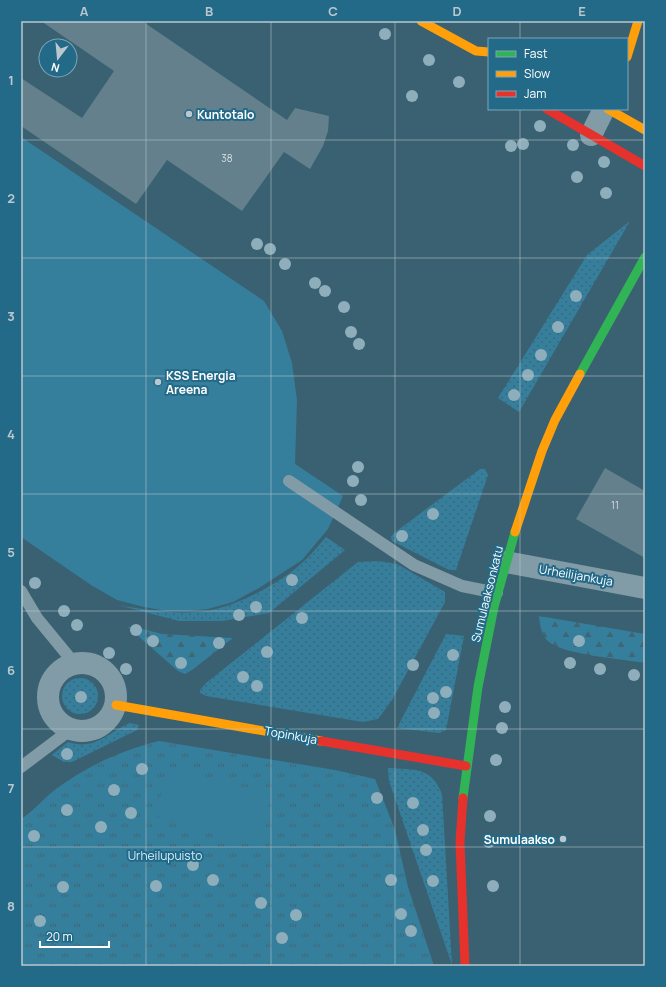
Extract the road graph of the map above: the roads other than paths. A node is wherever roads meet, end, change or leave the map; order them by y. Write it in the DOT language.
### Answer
graph roads {
  1 [pos="421,21"];
  2 [pos="638,21"];
  3 [pos="476,51"];
  4 [pos="488,52"];
  5 [pos="628,54"];
  6 [pos="485,64"];
  7 [pos="549,110"];
  8 [pos="605,110"];
  9 [pos="608,110"];
  10 [pos="645,130"];
  11 [pos="591,135"];
  12 [pos="645,166"];
  13 [pos="645,257"];
  14 [pos="289,481"];
  15 [pos="506,562"];
  16 [pos="645,588"];
  17 [pos="21,591"];
  18 [pos="497,593"];
  19 [pos="74,663"];
  20 [pos="116,705"];
  21 [pos="70,730"];
  22 [pos="466,766"];
  23 [pos="21,768"];
  24 [pos="465,966"];
  1 -- 3 [label="street"];
  2 -- 5 [label="street"];
  3 -- 4 [label="street"];
  3 -- 6 [label="street"];
  7 -- 11 [label="street"];
  8 -- 11 [label="street"];
  9 -- 10 [label="street"];
  11 -- 12 [label="street"];
  13 -- 15 [label="street, Sumulaaksonkatu"];
  14 -- 18 [label="lane"];
  15 -- 16 [label="street, Urheilijankuja"];
  15 -- 18 [label="street, Sumulaaksonkatu"];
  17 -- 19 [label="lane"];
  18 -- 22 [label="street, Sumulaaksonkatu"];
  19 -- 20 [label="street"];
  19 -- 21 [label="street"];
  20 -- 21 [label="street"];
  20 -- 22 [label="street, Topinkuja"];
  21 -- 23 [label="lane"];
  22 -- 24 [label="street, Sumulaaksonkatu"];
}
